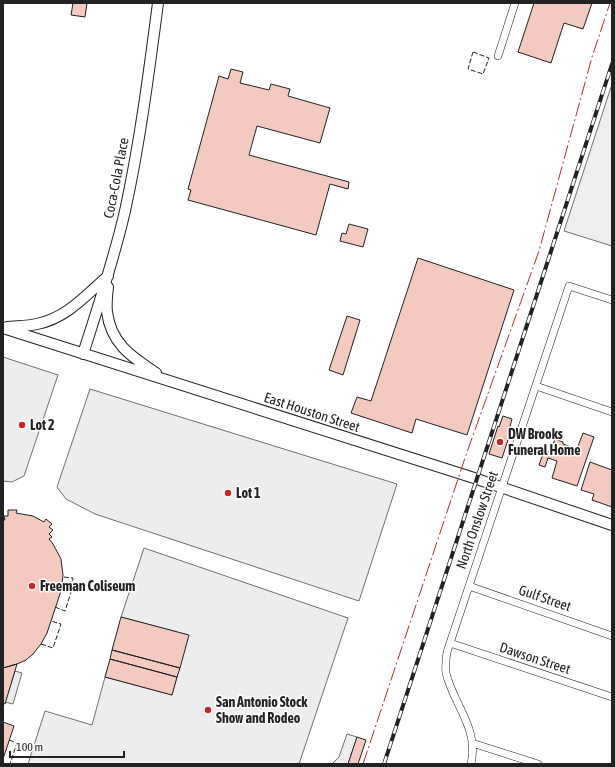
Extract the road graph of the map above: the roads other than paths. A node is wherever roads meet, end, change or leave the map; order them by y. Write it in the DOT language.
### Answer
graph roads {
  1 [pos="158,3"];
  2 [pos="515,3"];
  3 [pos="498,56"];
  4 [pos="108,276"];
  5 [pos="612,300"];
  6 [pos="3,328"];
  7 [pos="83,354"];
  8 [pos="166,380"];
  9 [pos="536,386"];
  10 [pos="612,412"];
  11 [pos="502,487"];
  12 [pos="612,525"];
  13 [pos="469,586"];
  14 [pos="612,636"];
  15 [pos="450,643"];
  16 [pos="612,697"];
  17 [pos="472,744"];
  18 [pos="471,764"];
  19 [pos="538,764"];
  1 -- 4 [label="main road, Coca-Cola Place"];
  2 -- 3 [label="street"];
  4 -- 6 [label="main road"];
  4 -- 7 [label="main road, Coca-Cola Place"];
  4 -- 8 [label="main road"];
  5 -- 9 [label="street, North Onslow Street"];
  6 -- 7 [label="main road, East Houston Street"];
  7 -- 8 [label="main road, East Houston Street"];
  8 -- 11 [label="main road, East Houston Street"];
  9 -- 10 [label="street"];
  9 -- 11 [label="street, North Onslow Street"];
  11 -- 12 [label="main road, East Houston Street"];
  11 -- 13 [label="street, North Onslow Street"];
  13 -- 14 [label="street, Gulf Street"];
  13 -- 15 [label="street, North Onslow Street"];
  15 -- 16 [label="street, Dawson Street"];
  15 -- 17 [label="street, North Onslow Street"];
  17 -- 18 [label="street, North Onslow Street"];
  17 -- 19 [label="street"];
}
